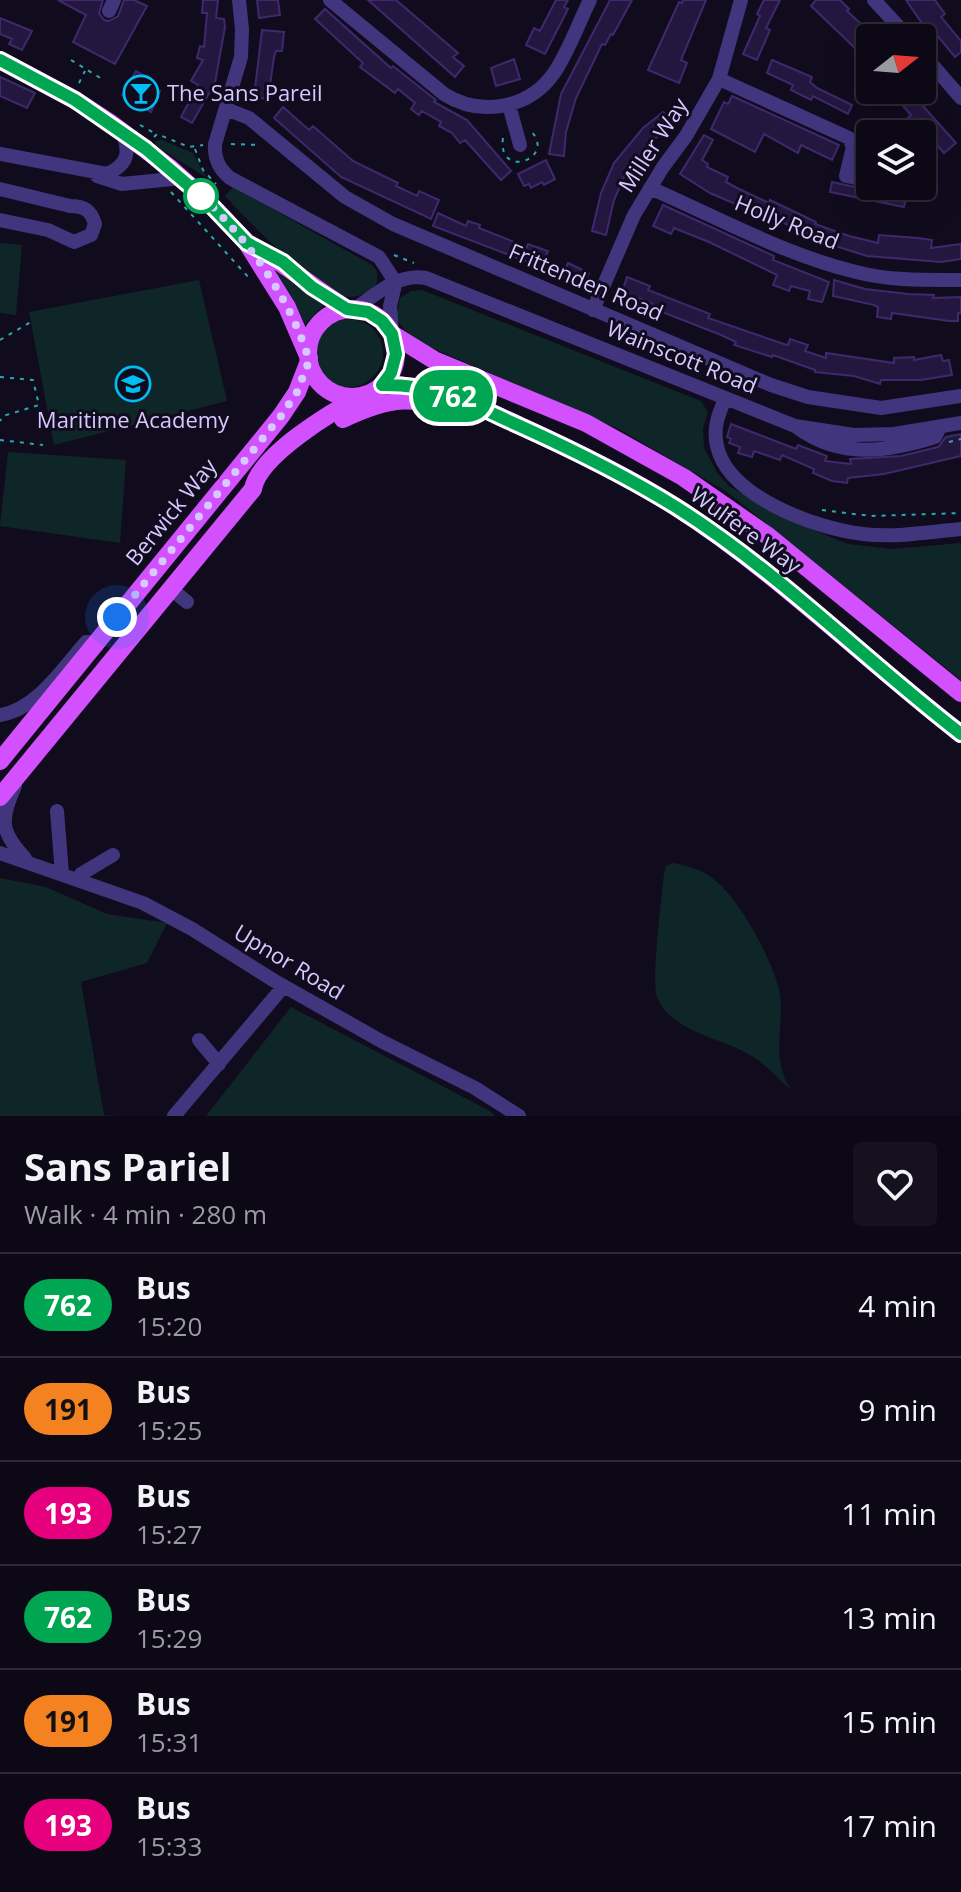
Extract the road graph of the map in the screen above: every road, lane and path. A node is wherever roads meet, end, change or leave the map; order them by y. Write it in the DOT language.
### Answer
graph roads {
  1 [pos="239,0"];
  2 [pos="330,0"];
  3 [pos="741,0"];
  4 [pos="874,0"];
  5 [pos="583,3"];
  6 [pos="896,24"];
  7 [pos="0,60"];
  8 [pos="71,60"];
  9 [pos="936,69"];
  10 [pos="86,70"];
  11 [pos="102,79"];
  12 [pos="719,79"];
  13 [pos="74,90"];
  14 [pos="961,98"];
  15 [pos="509,105"];
  16 [pos="226,109"];
  17 [pos="526,128"];
  18 [pos="149,130"];
  19 [pos="121,131"];
  20 [pos="157,134"];
  21 [pos="504,135"];
  22 [pos="151,142"];
  23 [pos="215,143"];
  24 [pos="279,143"];
  25 [pos="520,145"];
  26 [pos="0,154"];
  27 [pos="82,170"];
  28 [pos="182,178"];
  29 [pos="856,178"];
  30 [pos="162,180"];
  31 [pos="650,188"];
  32 [pos="0,189"];
  33 [pos="0,220"];
  34 [pos="247,243"];
  35 [pos="390,252"];
  36 [pos="417,264"];
  37 [pos="961,280"];
  38 [pos="396,284"];
  39 [pos="255,285"];
  40 [pos="351,309"];
  41 [pos="593,310"];
  42 [pos="31,322"];
  43 [pos="392,334"];
  44 [pos="1,341"];
  45 [pos="309,359"];
  46 [pos="0,377"];
  47 [pos="382,385"];
  48 [pos="363,396"];
  49 [pos="961,396"];
  50 [pos="725,399"];
  51 [pos="0,421"];
  52 [pos="961,423"];
  53 [pos="0,440"];
  54 [pos="43,445"];
  55 [pos="566,447"];
  56 [pos="253,489"];
  57 [pos="815,508"];
  58 [pos="961,513"];
  59 [pos="961,529"];
  60 [pos="171,589"];
  61 [pos="187,602"];
  62 [pos="95,641"];
  63 [pos="961,693"];
  64 [pos="0,715"];
  65 [pos="961,734"];
  66 [pos="0,761"];
  67 [pos="24,767"];
  68 [pos="0,797"];
  69 [pos="57,811"];
  70 [pos="0,853"];
  71 [pos="113,855"];
  72 [pos="29,861"];
  73 [pos="62,874"];
  74 [pos="80,879"];
  75 [pos="284,986"];
  76 [pos="199,1040"];
  77 [pos="219,1064"];
  78 [pos="174,1116"];
  79 [pos="519,1116"];
  1 -- 16 [label="street"];
  2 -- 15 [label="street"];
  3 -- 12 [label="street, Miller Way"];
  4 -- 6 [label="street"];
  5 -- 15 [label="street"];
  7 -- 19 [label="main road"];
  8 -- 10 [label="path"];
  9 -- 14 [label="street"];
  10 -- 11 [label="path"];
  10 -- 13 [label="path"];
  12 -- 29 [label="street"];
  12 -- 31 [label="street, Miller Way"];
  15 -- 25 [label="street"];
  16 -- 23 [label="street"];
  16 -- 24 [label="street, Frittenden Road"];
  17 -- 21 [label="path"];
  18 -- 20 [label="path"];
  19 -- 27 [label="street"];
  19 -- 28 [label="main road"];
  20 -- 22 [label="path"];
  20 -- 23 [label="path"];
  23 -- 24 [label="path"];
  23 -- 38 [label="street"];
  24 -- 41 [label="street, Frittenden Road"];
  26 -- 27 [label="street"];
  27 -- 30 [label="street"];
  28 -- 30 [label="street"];
  28 -- 34 [label="main road"];
  30 -- 39 [label="path"];
  31 -- 37 [label="street, Holly Road"];
  31 -- 41 [label="street, Miller Way"];
  32 -- 33 [label="street"];
  34 -- 40 [label="main road"];
  34 -- 45 [label="main road"];
  35 -- 36 [label="path"];
  38 -- 40 [label="street, Wainscott Road"];
  38 -- 43 [label="street"];
  38 -- 50 [label="street, Wainscott Road"];
  40 -- 43 [label="main road"];
  40 -- 45 [label="main road"];
  41 -- 49 [label="street, Frittenden Road"];
  42 -- 44 [label="path"];
  43 -- 47 [label="main road"];
  43 -- 63 [label="main road, Wulfere Way"];
  45 -- 48 [label="main road"];
  45 -- 62 [label="main road, Berwick Way"];
  46 -- 51 [label="path"];
  47 -- 48 [label="main road"];
  47 -- 55 [label="main road, Wulfere Way"];
  48 -- 56 [label="main road"];
  50 -- 52 [label="street, Wainscott Road"];
  50 -- 59 [label="street"];
  53 -- 54 [label="path"];
  55 -- 56 [label="main road"];
  55 -- 65 [label="main road, Wulfere Way"];
  56 -- 60 [label="main road"];
  57 -- 58 [label="path"];
  60 -- 61 [label="street"];
  60 -- 67 [label="main road"];
  62 -- 64 [label="street"];
  62 -- 66 [label="main road, Berwick Way"];
  67 -- 68 [label="main road"];
  67 -- 72 [label="street"];
  69 -- 73 [label="street"];
  70 -- 72 [label="street, Upnor Road"];
  71 -- 74 [label="street"];
  72 -- 73 [label="street, Upnor Road"];
  73 -- 74 [label="street, Upnor Road"];
  74 -- 75 [label="street, Upnor Road"];
  75 -- 77 [label="street"];
  75 -- 79 [label="street, Upnor Road"];
  76 -- 77 [label="street"];
  77 -- 78 [label="street"];
}
